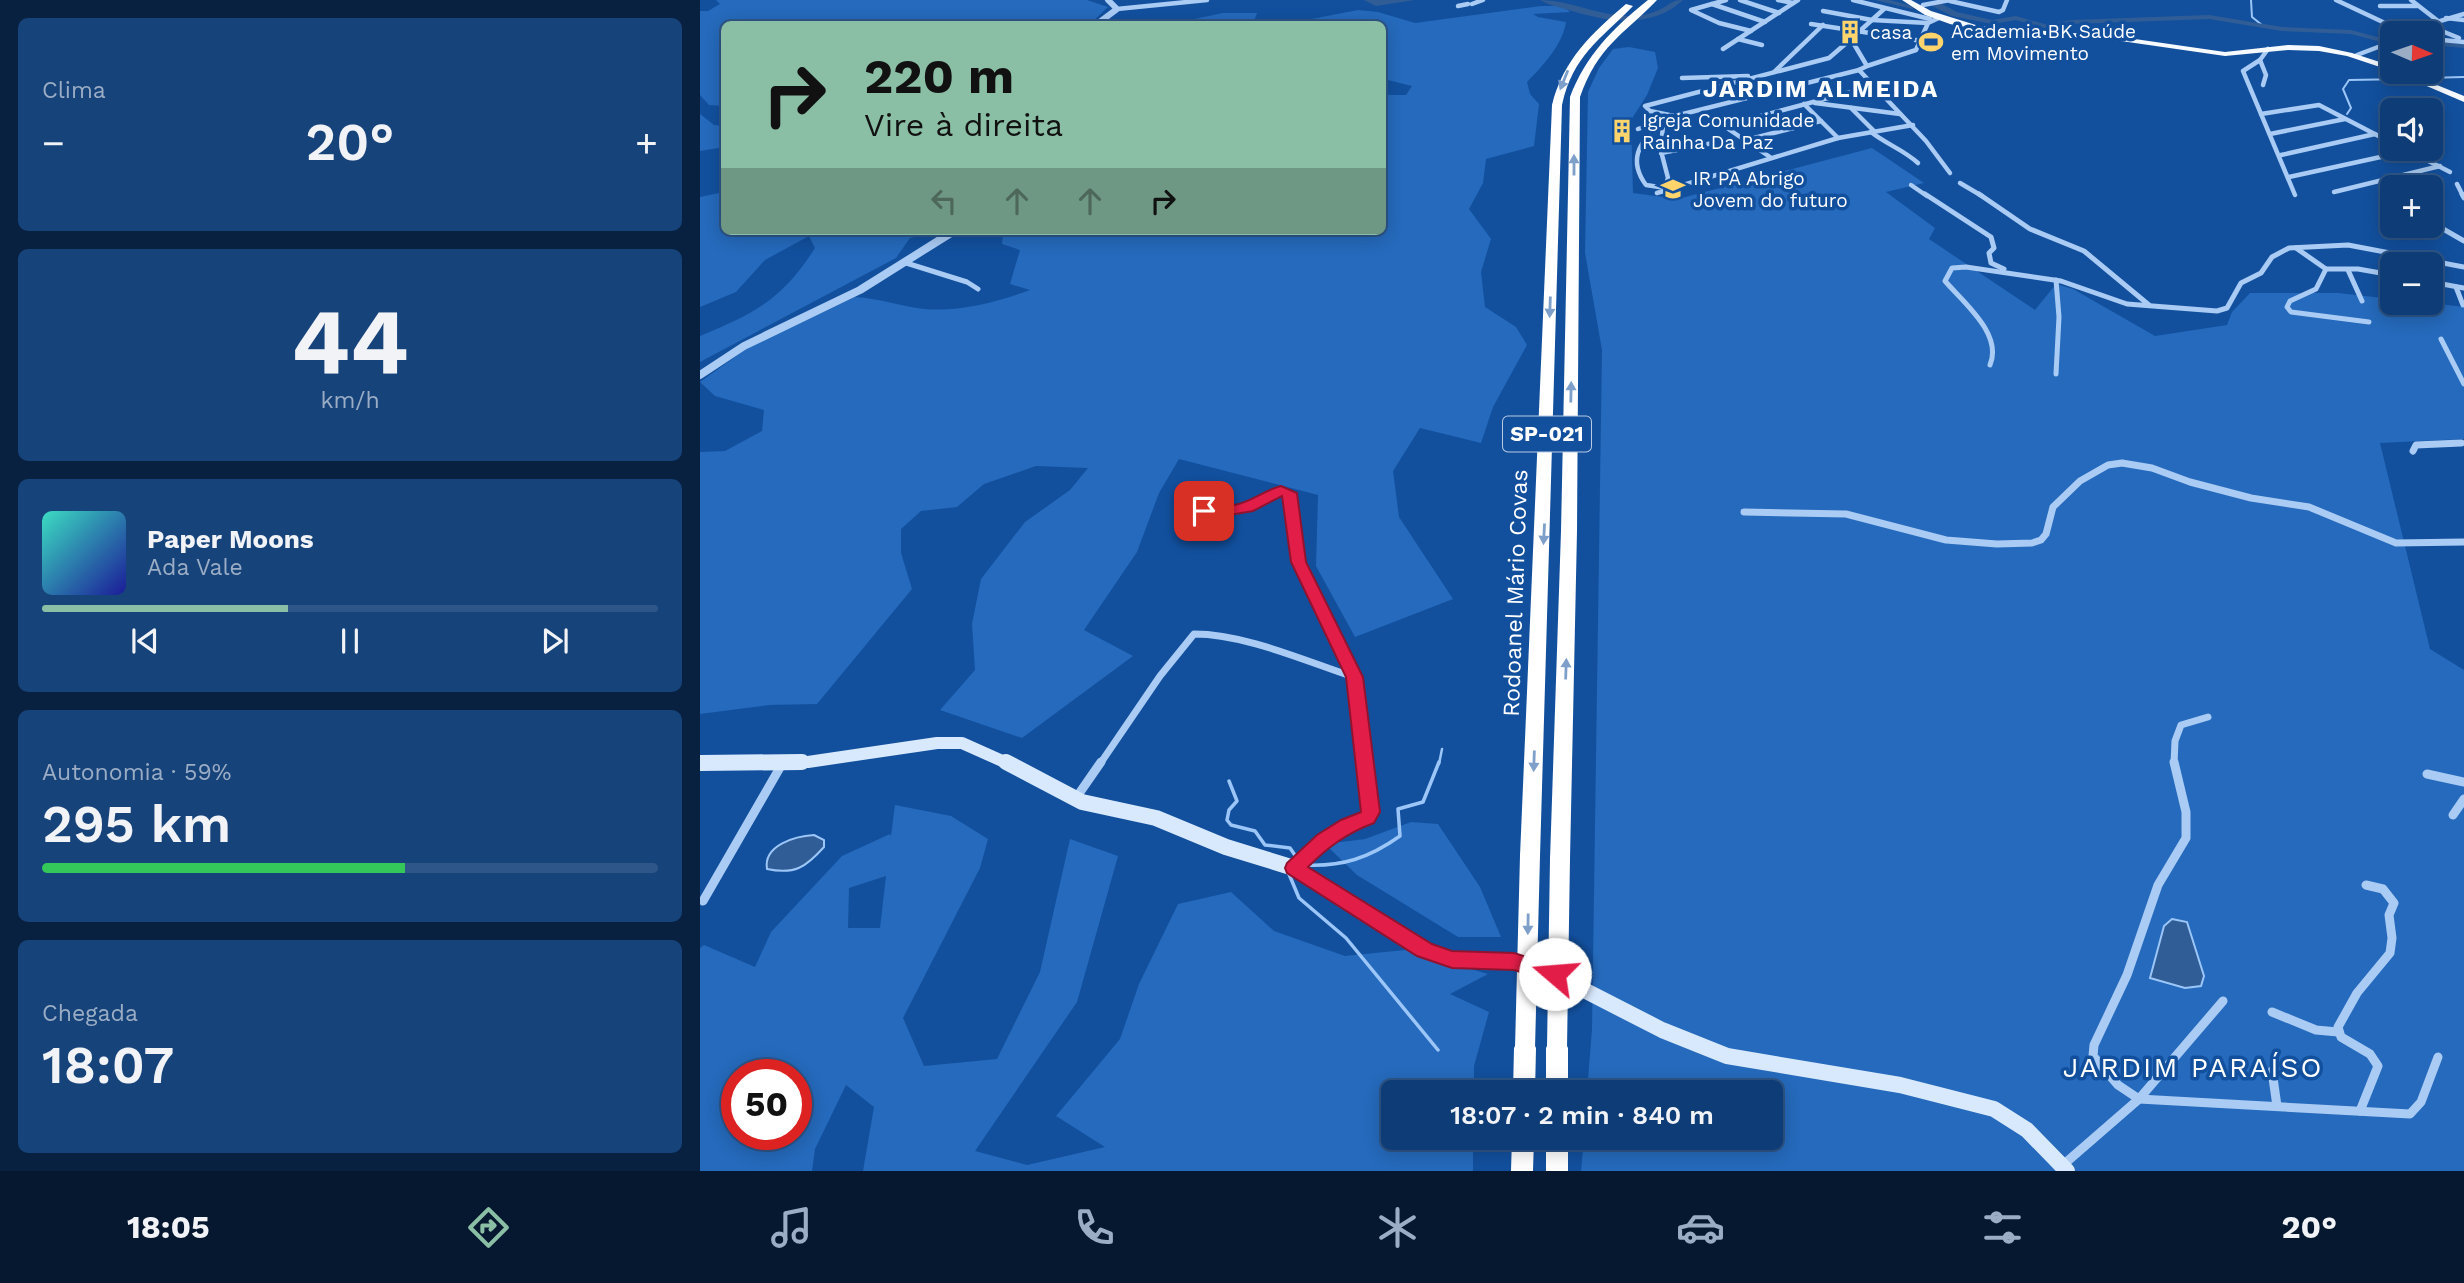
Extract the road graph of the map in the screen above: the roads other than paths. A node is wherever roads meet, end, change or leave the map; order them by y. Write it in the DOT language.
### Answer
graph roads {
  1 [pos="1108,0"];
  2 [pos="1207,0"];
  3 [pos="1483,0"];
  4 [pos="1636,0"];
  5 [pos="1653,0"];
  6 [pos="1726,0"];
  7 [pos="1740,0"];
  8 [pos="1778,0"];
  9 [pos="1798,0"];
  10 [pos="1853,0"];
  11 [pos="1907,0"];
  12 [pos="1950,0"];
  13 [pos="2007,0"];
  14 [pos="2336,0"];
  15 [pos="2410,0"];
  16 [pos="1712,4"];
  17 [pos="1793,4"];
  18 [pos="1458,6"];
  19 [pos="2380,6"];
  20 [pos="2417,6"];
  21 [pos="1117,9"];
  22 [pos="1884,9"];
  23 [pos="1824,11"];
  24 [pos="1931,12"];
  25 [pos="1779,13"];
  26 [pos="2464,14"];
  27 [pos="2446,18"];
  28 [pos="1872,20"];
  29 [pos="2438,20"];
  30 [pos="2464,20"];
  31 [pos="1101,21"];
  32 [pos="1765,22"];
  33 [pos="2380,22"];
  34 [pos="1928,23"];
  35 [pos="1811,24"];
  36 [pos="1823,25"];
  37 [pos="1611,27"];
  38 [pos="1751,31"];
  39 [pos="1859,32"];
  40 [pos="2443,32"];
  41 [pos="2459,38"];
  42 [pos="1738,39"];
  43 [pos="1851,39"];
  44 [pos="2443,40"];
  45 [pos="1922,41"];
  46 [pos="2464,42"];
  47 [pos="1762,45"];
  48 [pos="2380,45"];
  49 [pos="1723,49"];
  50 [pos="2268,49"];
  51 [pos="2359,54"];
  52 [pos="2260,60"];
  53 [pos="2380,63"];
  54 [pos="1867,66"];
  55 [pos="1859,70"];
  56 [pos="1773,72"];
  57 [pos="1759,75"];
  58 [pos="2428,84"];
  59 [pos="2432,84"];
  60 [pos="2263,85"];
  61 [pos="1873,86"];
  62 [pos="1686,94"];
  63 [pos="2464,98"];
  64 [pos="1810,102"];
  65 [pos="1804,104"];
  66 [pos="1851,108"];
  67 [pos="1901,114"];
  68 [pos="2261,114"];
  69 [pos="1675,116"];
  70 [pos="2346,119"];
  71 [pos="1664,120"];
  72 [pos="1746,120"];
  73 [pos="1821,121"];
  74 [pos="1718,122"];
  75 [pos="1913,125"];
  76 [pos="1661,127"];
  77 [pos="1638,129"];
  78 [pos="1873,132"];
  79 [pos="2270,134"];
  80 [pos="2375,134"];
  81 [pos="2380,137"];
  82 [pos="1838,138"];
  83 [pos="1746,140"];
  84 [pos="1713,143"];
  85 [pos="1661,153"];
  86 [pos="2281,155"];
  87 [pos="2380,156"];
  88 [pos="1770,157"];
  89 [pos="2429,161"];
  90 [pos="1918,163"];
  91 [pos="2440,166"];
  92 [pos="2450,172"];
  93 [pos="1950,173"];
  94 [pos="2289,177"];
  95 [pos="1960,183"];
  96 [pos="1911,184"];
  97 [pos="2458,184"];
  98 [pos="1674,187"];
  99 [pos="1665,188"];
  100 [pos="2334,192"];
  101 [pos="1657,193"];
  102 [pos="2295,195"];
  103 [pos="2464,198"];
  104 [pos="2443,229"];
  105 [pos="947,235"];
  106 [pos="2464,240"];
  107 [pos="2296,248"];
  108 [pos="903,262"];
  109 [pos="2464,267"];
  110 [pos="2326,269"];
  111 [pos="2348,270"];
  112 [pos="2380,274"];
  113 [pos="2026,276"];
  114 [pos="2056,280"];
  115 [pos="2443,284"];
  116 [pos="2456,287"];
  117 [pos="2464,288"];
  118 [pos="978,289"];
  119 [pos="2362,301"];
  120 [pos="2149,305"];
  121 [pos="2463,305"];
  122 [pos="2369,322"];
  123 [pos="2441,338"];
  124 [pos="1990,365"];
  125 [pos="2056,374"];
  126 [pos="700,375"];
  127 [pos="2464,384"];
  128 [pos="2464,443"];
  129 [pos="2413,451"];
  130 [pos="1204,511"];
  131 [pos="1744,512"];
  132 [pos="2464,542"];
  133 [pos="1354,677"];
  134 [pos="2208,717"];
  135 [pos="700,763"];
  136 [pos="782,763"];
  137 [pos="2427,775"];
  138 [pos="2464,782"];
  139 [pos="1075,799"];
  140 [pos="2464,799"];
  141 [pos="2453,815"];
  142 [pos="1294,868"];
  143 [pos="2366,885"];
  144 [pos="703,901"];
  145 [pos="2223,1001"];
  146 [pos="2272,1012"];
  147 [pos="2338,1032"];
  148 [pos="2438,1056"];
  149 [pos="2272,1070"];
  150 [pos="1524,1080"];
  151 [pos="1557,1080"];
  152 [pos="2139,1099"];
  153 [pos="2277,1106"];
  154 [pos="2360,1111"];
  155 [pos="1523,1150"];
  156 [pos="1557,1150"];
  157 [pos="2065,1168"];
  158 [pos="1522,1171"];
  159 [pos="1558,1171"];
  1 -- 21 [label="street"];
  2 -- 21 [label="street"];
  3 -- 18 [label="street"];
  4 -- 37 [label="highway, Rodoanel Mário Covas / SP-021"];
  5 -- 37 [label="highway, Rodoanel Mário Covas / SP-021"];
  6 -- 16 [label="street"];
  7 -- 25 [label="street"];
  8 -- 17 [label="street"];
  9 -- 17 [label="street"];
  10 -- 22 [label="street"];
  11 -- 24 [label="main road"];
  12 -- 13 [label="street"];
  12 -- 24 [label="street"];
  14 -- 33 [label="street"];
  15 -- 20 [label="street"];
  16 -- 32 [label="street"];
  16 -- 38 [label="street"];
  17 -- 25 [label="street"];
  19 -- 20 [label="street"];
  20 -- 29 [label="street"];
  21 -- 31 [label="street"];
  22 -- 24 [label="street"];
  22 -- 28 [label="street"];
  23 -- 28 [label="street"];
  24 -- 34 [label="street"];
  24 -- 50 [label="main road"];
  24 -- 51 [label="main road"];
  25 -- 32 [label="street"];
  26 -- 27 [label="street"];
  27 -- 29 [label="street"];
  27 -- 30 [label="street"];
  28 -- 34 [label="street"];
  28 -- 39 [label="street"];
  32 -- 38 [label="street"];
  34 -- 45 [label="street"];
  35 -- 36 [label="street"];
  36 -- 39 [label="street"];
  36 -- 56 [label="street"];
  37 -- 150 [label="highway, Rodoanel Mário Covas / SP-021, one-way, bridge"];
  151 -- 37 [label="highway, Rodoanel Mário Covas / SP-021, one-way, bridge"];
  38 -- 42 [label="street"];
  39 -- 43 [label="street"];
  39 -- 45 [label="street"];
  40 -- 41 [label="street"];
  42 -- 47 [label="street"];
  42 -- 49 [label="street"];
  43 -- 54 [label="street"];
  43 -- 56 [label="street"];
  44 -- 46 [label="street"];
  45 -- 54 [label="street"];
  48 -- 51 [label="street"];
  50 -- 51 [label="main road"];
  50 -- 52 [label="street"];
  51 -- 53 [label="main road"];
  52 -- 60 [label="street"];
  52 -- 68 [label="street"];
  54 -- 55 [label="street"];
  55 -- 61 [label="street"];
  55 -- 69 [label="street"];
  56 -- 57 [label="street"];
  57 -- 62 [label="street"];
  57 -- 62 [label="street"];
  58 -- 63 [label="main road"];
  59 -- 63 [label="main road"];
  61 -- 64 [label="street"];
  61 -- 67 [label="street"];
  62 -- 69 [label="street"];
  64 -- 65 [label="street"];
  64 -- 66 [label="street"];
  65 -- 72 [label="street"];
  65 -- 73 [label="street"];
  66 -- 67 [label="street"];
  66 -- 78 [label="street"];
  67 -- 75 [label="street"];
  68 -- 70 [label="street"];
  68 -- 79 [label="street"];
  69 -- 71 [label="street"];
  70 -- 79 [label="street"];
  70 -- 80 [label="street"];
  71 -- 76 [label="street"];
  71 -- 77 [label="street"];
  73 -- 82 [label="street"];
  73 -- 83 [label="street"];
  74 -- 83 [label="street"];
  75 -- 78 [label="street"];
  75 -- 93 [label="street"];
  76 -- 85 [label="street"];
  76 -- 99 [label="street"];
  78 -- 82 [label="street"];
  78 -- 90 [label="street"];
  79 -- 86 [label="street"];
  80 -- 81 [label="street"];
  80 -- 86 [label="street"];
  82 -- 88 [label="street"];
  83 -- 88 [label="street"];
  84 -- 85 [label="street"];
  85 -- 99 [label="street"];
  86 -- 94 [label="street"];
  87 -- 94 [label="street"];
  88 -- 98 [label="street"];
  89 -- 91 [label="street"];
  91 -- 92 [label="street"];
  91 -- 100 [label="street"];
  94 -- 102 [label="street"];
  95 -- 120 [label="street"];
  96 -- 113 [label="street"];
  97 -- 103 [label="street"];
  98 -- 99 [label="street"];
  98 -- 101 [label="street"];
  104 -- 106 [label="street"];
  105 -- 108 [label="street"];
  107 -- 109 [label="street"];
  107 -- 110 [label="street"];
  107 -- 120 [label="street"];
  108 -- 118 [label="street"];
  108 -- 126 [label="street"];
  110 -- 111 [label="street"];
  110 -- 122 [label="street"];
  111 -- 112 [label="street"];
  111 -- 119 [label="street"];
  113 -- 114 [label="street"];
  113 -- 124 [label="street"];
  114 -- 120 [label="street"];
  114 -- 125 [label="street"];
  115 -- 116 [label="street"];
  116 -- 117 [label="street"];
  116 -- 121 [label="street"];
  123 -- 127 [label="street"];
  128 -- 129 [label="street"];
  130 -- 133 [label="street"];
  131 -- 132 [label="street"];
  133 -- 139 [label="street"];
  133 -- 142 [label="street"];
  134 -- 152 [label="street"];
  135 -- 136 [label="main road"];
  136 -- 139 [label="main road"];
  136 -- 144 [label="street"];
  137 -- 138 [label="street"];
  139 -- 142 [label="main road"];
  140 -- 141 [label="street"];
  142 -- 157 [label="main road"];
  143 -- 147 [label="street"];
  145 -- 152 [label="street"];
  146 -- 147 [label="street"];
  147 -- 154 [label="street"];
  148 -- 154 [label="street"];
  149 -- 153 [label="street"];
  152 -- 153 [label="street"];
  152 -- 157 [label="street"];
  153 -- 154 [label="street"];
  155 -- 158 [label="highway"];
  156 -- 159 [label="highway"];
}
